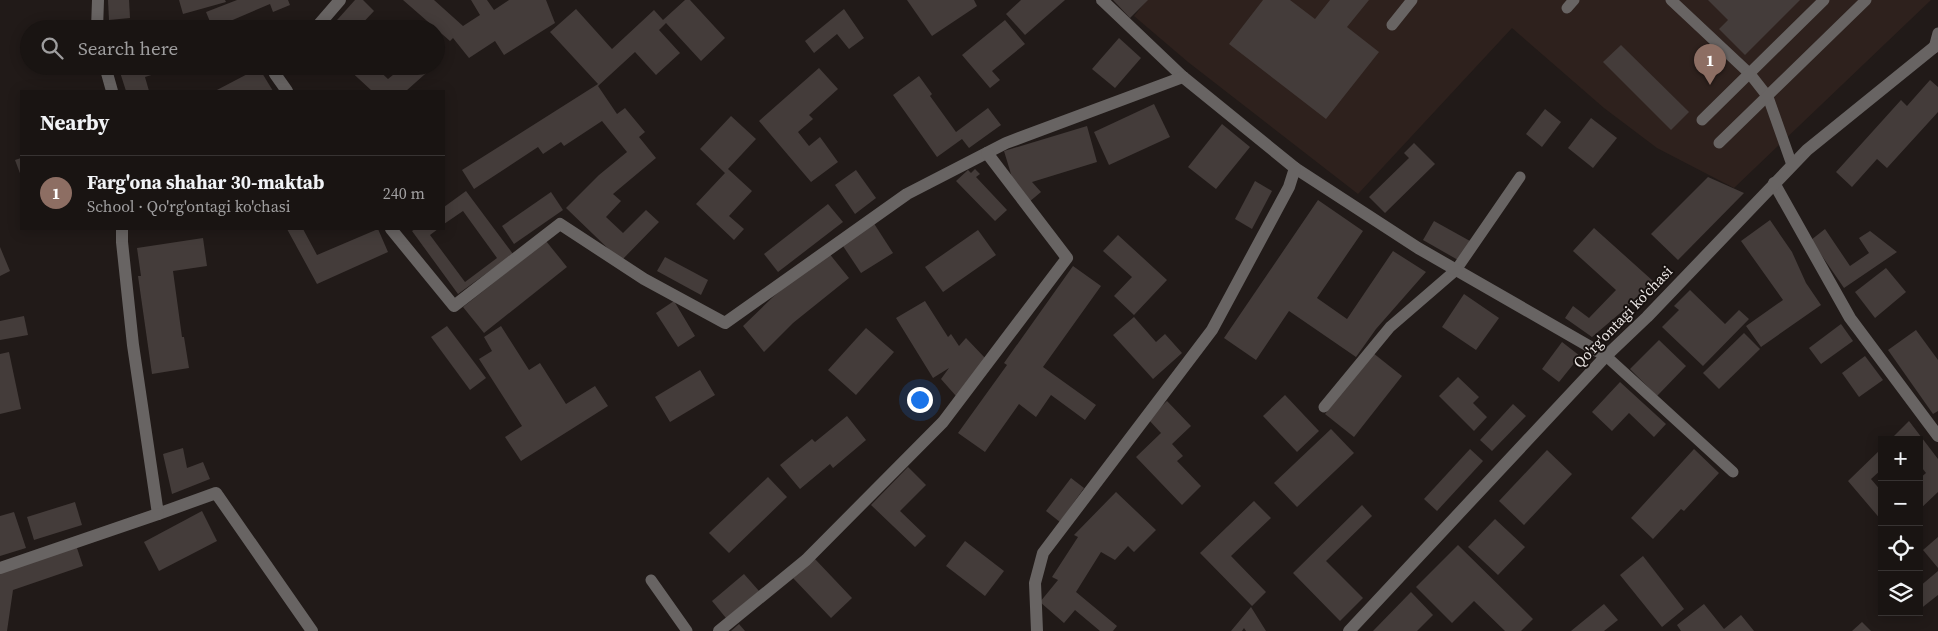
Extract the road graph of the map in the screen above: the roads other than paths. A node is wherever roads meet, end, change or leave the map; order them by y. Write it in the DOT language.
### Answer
graph roads {
  1 [pos="98,0"];
  2 [pos="340,0"];
  3 [pos="1102,0"];
  4 [pos="1412,0"];
  5 [pos="1671,0"];
  6 [pos="1824,0"];
  7 [pos="1866,0"];
  8 [pos="97,20"];
  9 [pos="323,20"];
  10 [pos="1392,25"];
  11 [pos="1938,33"];
  12 [pos="1936,46"];
  13 [pos="1750,74"];
  14 [pos="108,75"];
  15 [pos="277,75"];
  16 [pos="1183,77"];
  17 [pos="112,90"];
  18 [pos="286,90"];
  19 [pos="1768,96"];
  20 [pos="1702,120"];
  21 [pos="1719,144"];
  22 [pos="987,153"];
  23 [pos="1792,165"];
  24 [pos="1295,168"];
  25 [pos="1520,177"];
  26 [pos="1774,183"];
  27 [pos="122,230"];
  28 [pos="392,230"];
  29 [pos="1456,270"];
  30 [pos="1606,356"];
  31 [pos="1324,407"];
  32 [pos="1938,436"];
  33 [pos="1733,472"];
  34 [pos="158,514"];
  35 [pos="0,568"];
  36 [pos="650,580"];
  37 [pos="312,631"];
  38 [pos="686,631"];
  39 [pos="719,631"];
  40 [pos="1037,631"];
  41 [pos="1349,631"];
  1 -- 8 [label="street"];
  2 -- 9 [label="street"];
  3 -- 16 [label="street"];
  4 -- 10 [label="lane"];
  5 -- 13 [label="lane"];
  6 -- 13 [label="lane"];
  7 -- 19 [label="lane"];
  11 -- 12 [label="lane"];
  12 -- 23 [label="street, Qo'rg'ontagi ko'chasi"];
  13 -- 19 [label="lane"];
  13 -- 20 [label="lane"];
  14 -- 17 [label="street"];
  15 -- 18 [label="street"];
  16 -- 22 [label="street"];
  16 -- 24 [label="street"];
  19 -- 21 [label="lane"];
  19 -- 23 [label="lane"];
  22 -- 28 [label="street"];
  22 -- 39 [label="street"];
  23 -- 26 [label="street, Qo'rg'ontagi ko'chasi"];
  24 -- 29 [label="street"];
  24 -- 40 [label="street"];
  25 -- 29 [label="lane"];
  26 -- 30 [label="street, Qo'rg'ontagi ko'chasi"];
  26 -- 32 [label="street"];
  27 -- 34 [label="street"];
  29 -- 30 [label="street"];
  29 -- 31 [label="lane"];
  30 -- 33 [label="lane"];
  30 -- 41 [label="street, Qo'rg'ontagi ko'chasi"];
  34 -- 35 [label="street"];
  34 -- 37 [label="street"];
  36 -- 38 [label="lane"];
}
